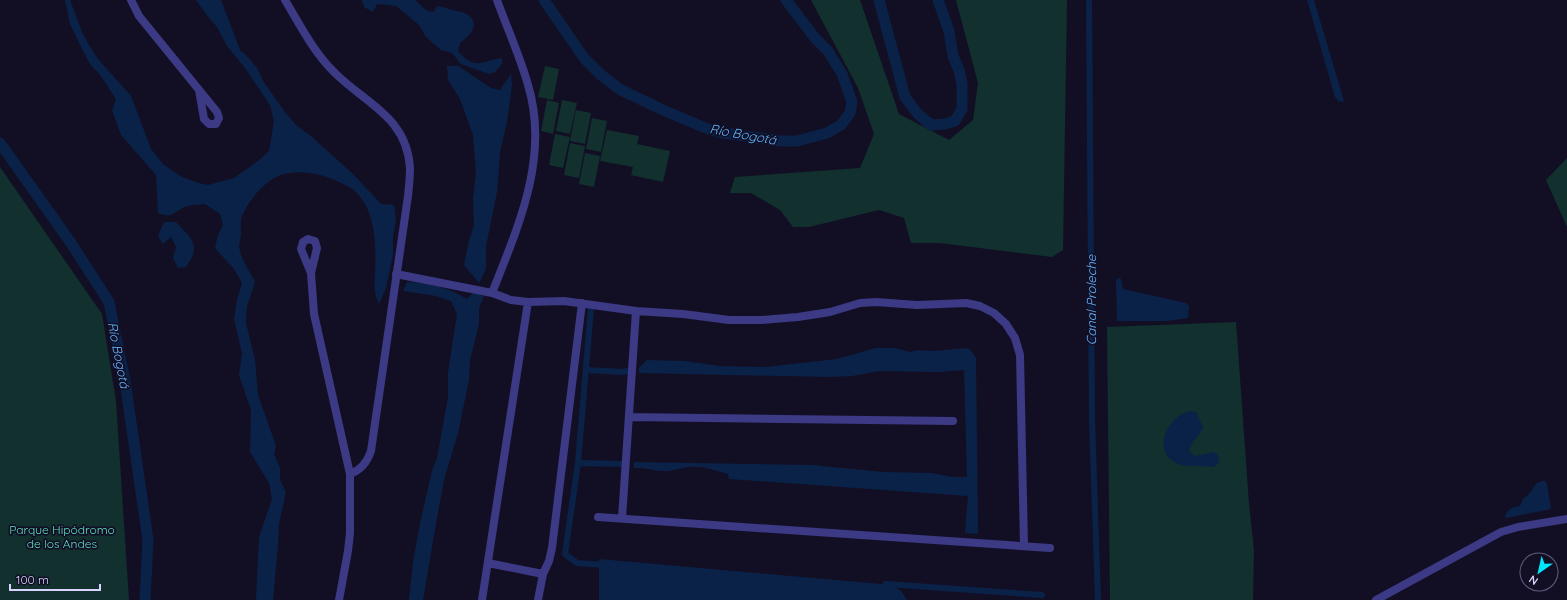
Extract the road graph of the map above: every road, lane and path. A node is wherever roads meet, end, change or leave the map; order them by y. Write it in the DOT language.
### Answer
graph roads {
  1 [pos="131,0"];
  2 [pos="285,0"];
  3 [pos="496,0"];
  4 [pos="199,90"];
  5 [pos="311,273"];
  6 [pos="396,274"];
  7 [pos="492,293"];
  8 [pos="528,302"];
  9 [pos="582,303"];
  10 [pos="636,311"];
  11 [pos="629,417"];
  12 [pos="953,421"];
  13 [pos="350,474"];
  14 [pos="598,517"];
  15 [pos="622,518"];
  16 [pos="1567,518"];
  17 [pos="1024,546"];
  18 [pos="1050,548"];
  19 [pos="488,563"];
  20 [pos="544,574"];
  21 [pos="339,600"];
  22 [pos="482,600"];
  23 [pos="538,600"];
  24 [pos="1376,600"];
  1 -- 4 [label="street"];
  2 -- 6 [label="street"];
  3 -- 7 [label="street"];
  5 -- 13 [label="street"];
  6 -- 7 [label="street"];
  6 -- 13 [label="street"];
  7 -- 8 [label="street"];
  8 -- 9 [label="street"];
  8 -- 19 [label="street"];
  9 -- 10 [label="street"];
  9 -- 20 [label="street"];
  10 -- 11 [label="street"];
  10 -- 17 [label="street"];
  11 -- 12 [label="street"];
  11 -- 15 [label="street"];
  13 -- 21 [label="street"];
  14 -- 15 [label="street"];
  15 -- 17 [label="street"];
  16 -- 24 [label="street"];
  17 -- 18 [label="street"];
  19 -- 20 [label="street"];
  19 -- 22 [label="street"];
  20 -- 23 [label="street"];
}
